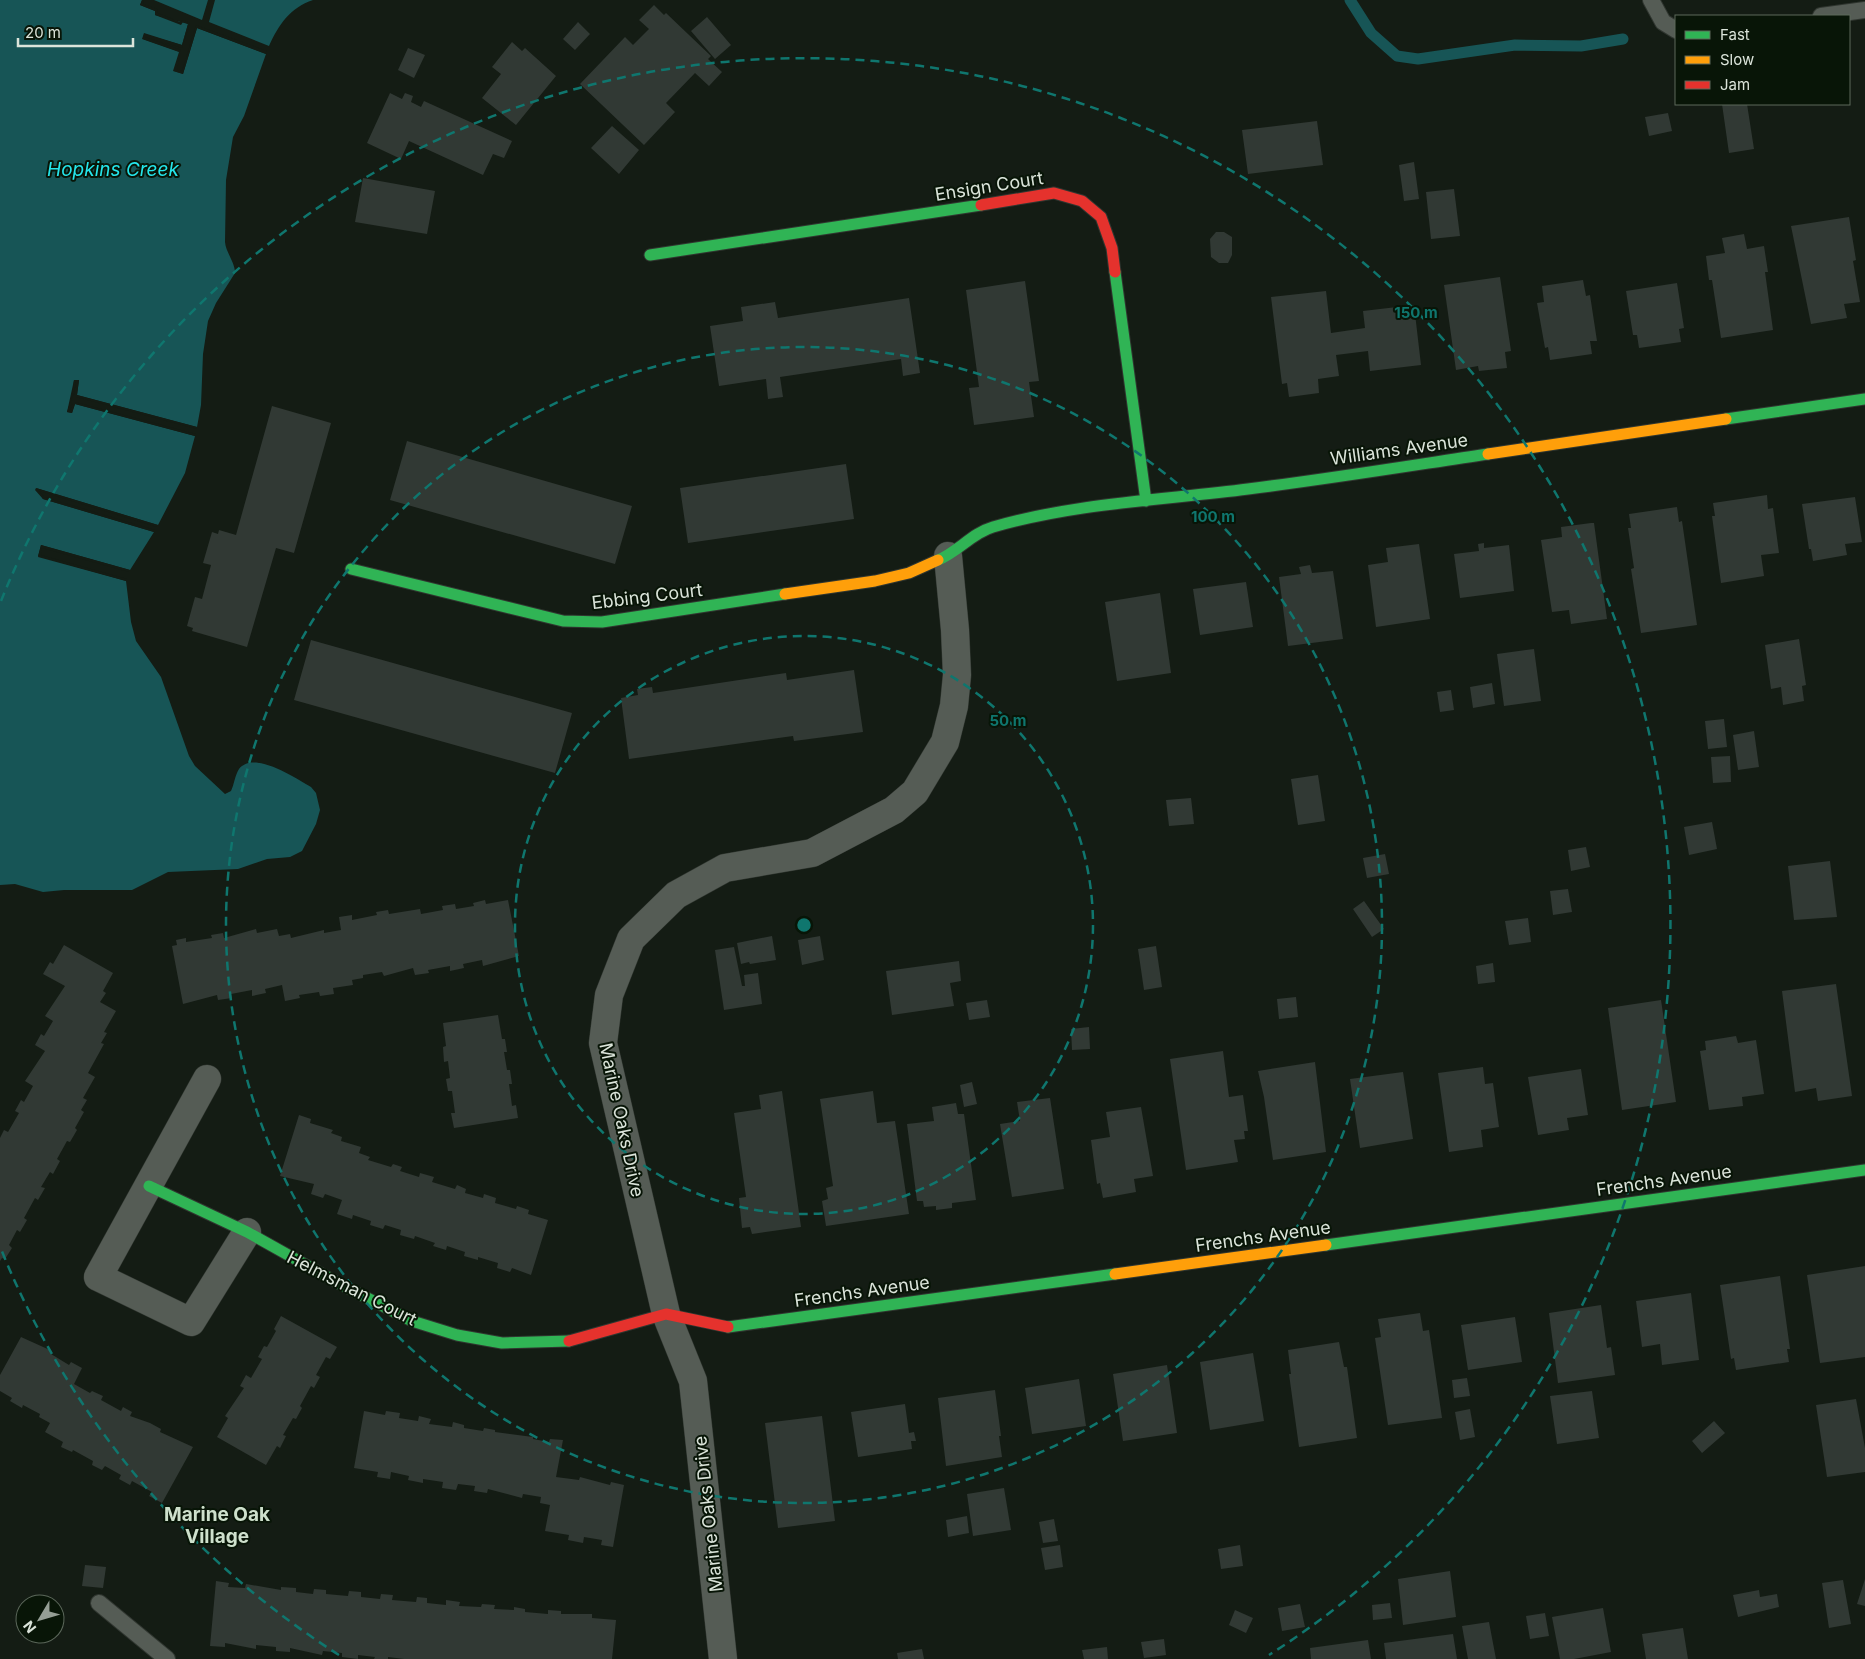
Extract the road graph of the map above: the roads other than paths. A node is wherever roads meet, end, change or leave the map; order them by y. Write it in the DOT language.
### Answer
graph roads {
  1 [pos="1651,0"];
  2 [pos="1865,10"];
  3 [pos="1828,15"];
  4 [pos="1675,29"];
  5 [pos="650,255"];
  6 [pos="1865,399"];
  7 [pos="1146,501"];
  8 [pos="948,556"];
  9 [pos="351,569"];
  10 [pos="207,1079"];
  11 [pos="1865,1170"];
  12 [pos="149,1186"];
  13 [pos="247,1232"];
  14 [pos="666,1314"];
  15 [pos="99,1603"];
  16 [pos="167,1659"];
  17 [pos="723,1659"];
  1 -- 4 [label="lane"];
  2 -- 3 [label="lane"];
  5 -- 7 [label="street, Ensign Court"];
  6 -- 7 [label="street, Williams Avenue"];
  7 -- 8 [label="street, Williams Avenue"];
  8 -- 9 [label="street, Ebbing Court"];
  8 -- 14 [label="street, Marine Oaks Drive"];
  10 -- 12 [label="street"];
  11 -- 14 [label="street, Frenchs Avenue"];
  12 -- 13 [label="street, Helmsman Court"];
  12 -- 13 [label="street"];
  13 -- 14 [label="street, Helmsman Court"];
  14 -- 17 [label="street, Marine Oaks Drive"];
  15 -- 16 [label="lane"];
}
